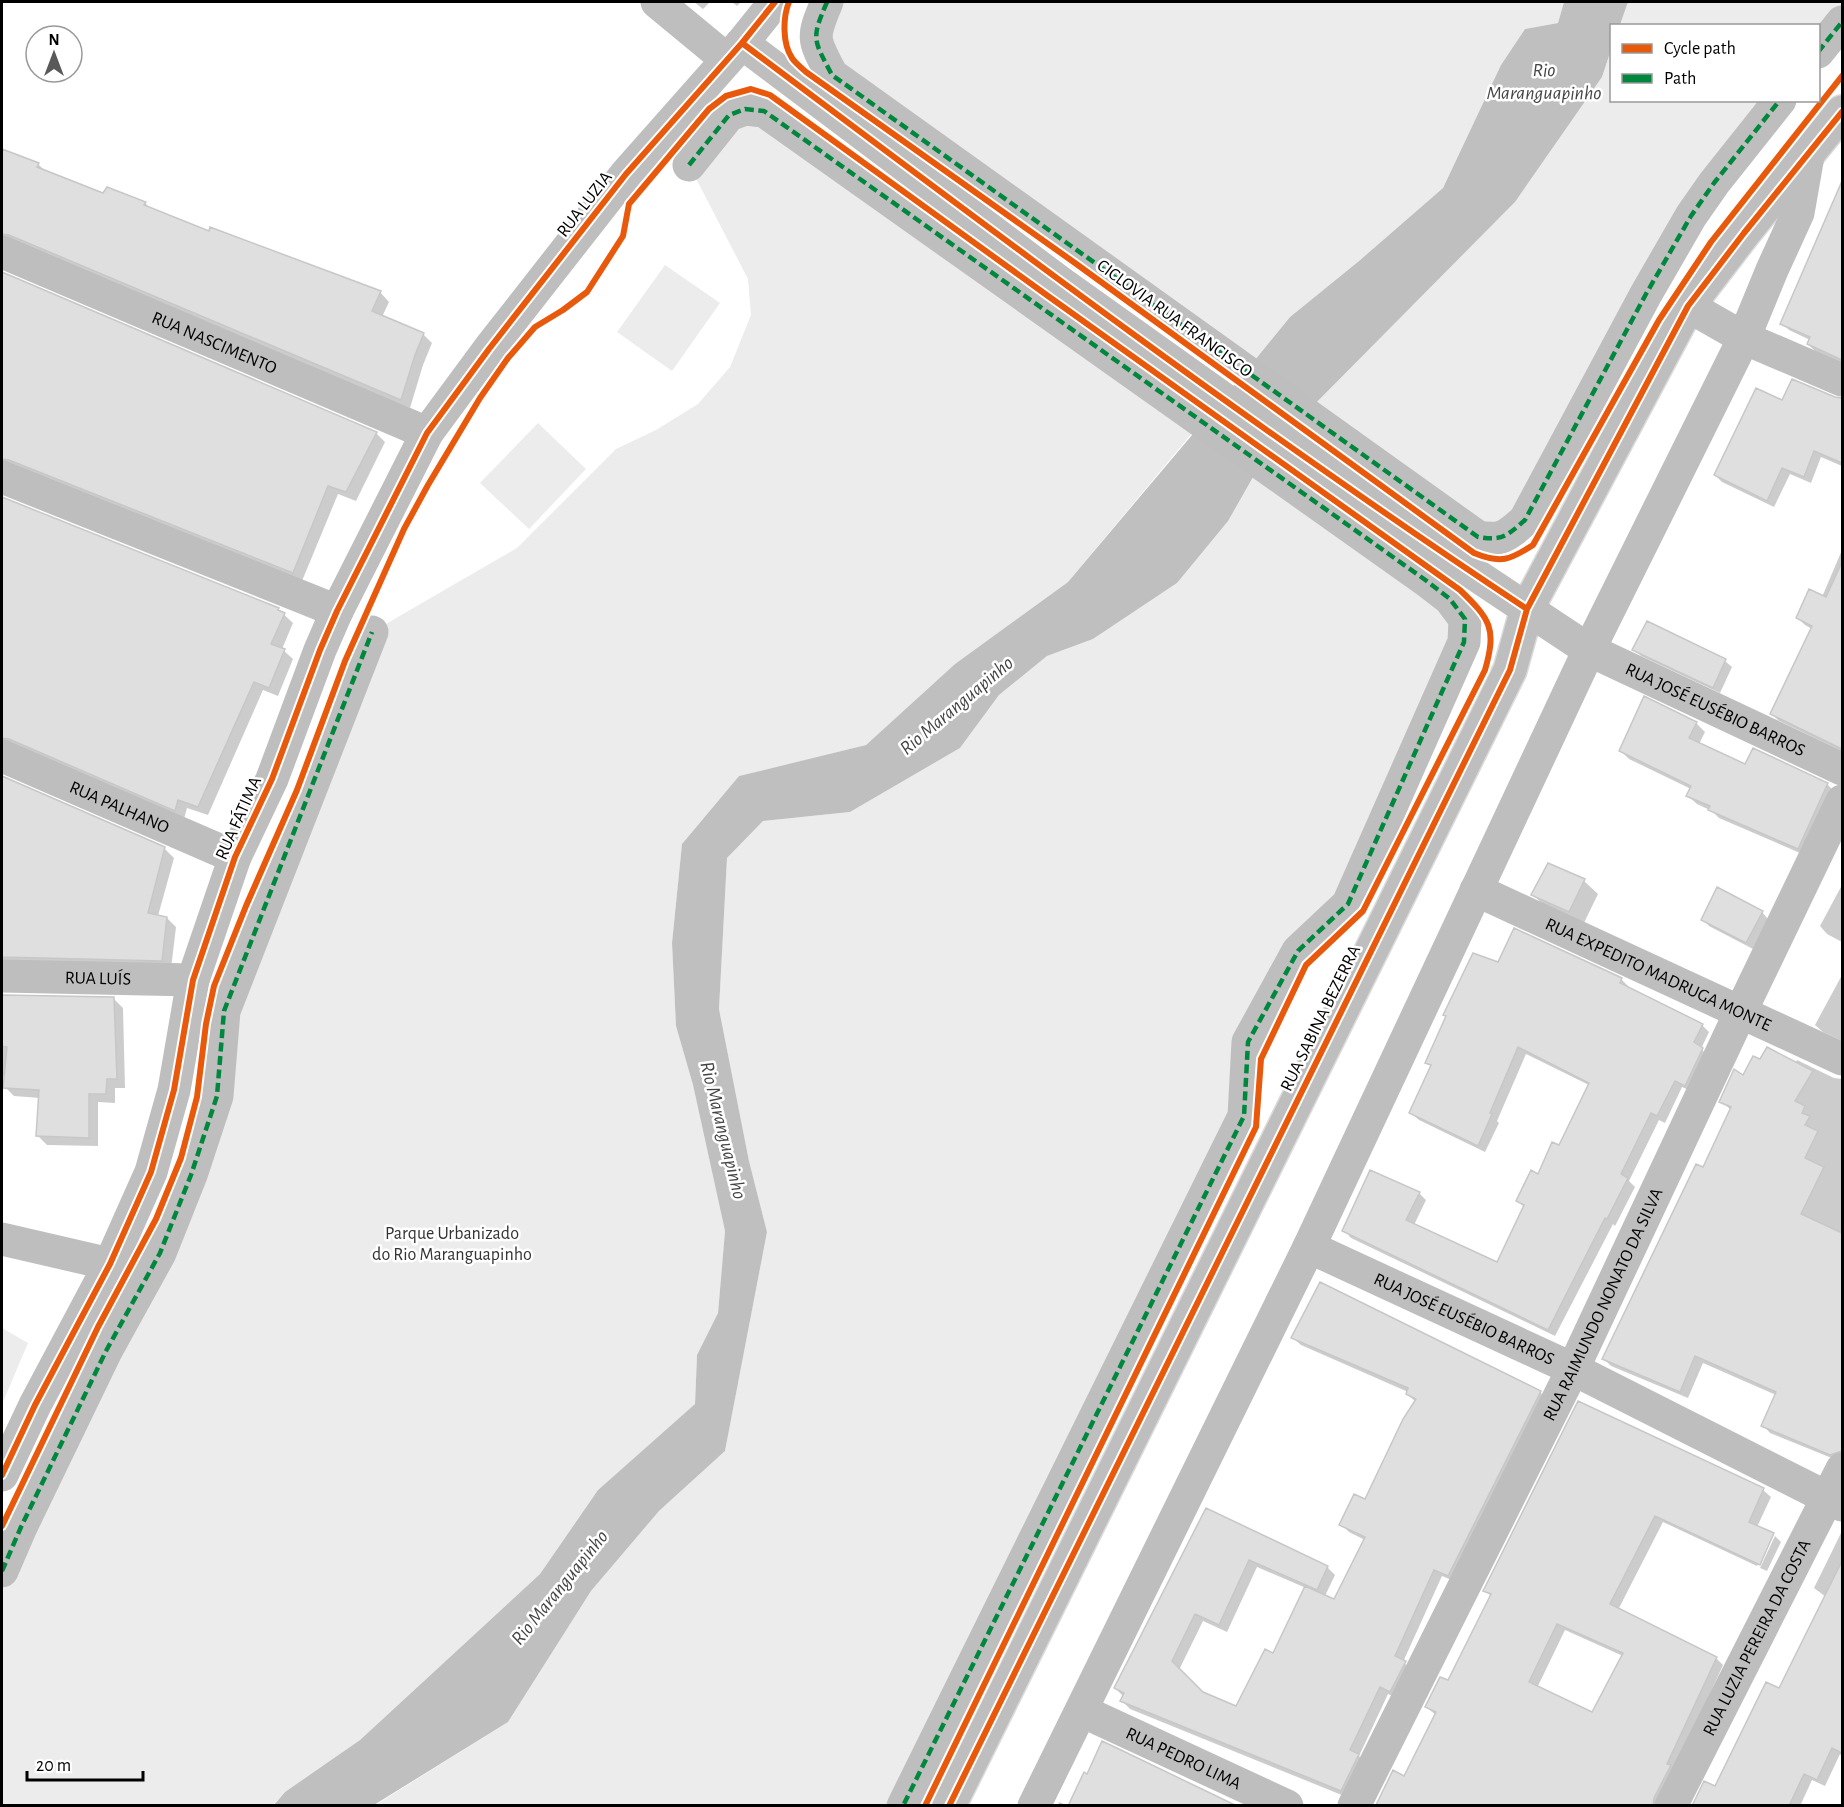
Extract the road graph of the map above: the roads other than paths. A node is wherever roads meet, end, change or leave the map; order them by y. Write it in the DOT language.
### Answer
graph roads {
  1 [pos="657,2"];
  2 [pos="775,2"];
  3 [pos="827,2"];
  4 [pos="1842,22"];
  5 [pos="1820,50"];
  6 [pos="734,51"];
  7 [pos="1778,102"];
  8 [pos="1842,112"];
  9 [pos="1808,156"];
  10 [pos="689,165"];
  11 [pos="2,252"];
  12 [pos="1051,294"];
  13 [pos="1688,306"];
  14 [pos="1744,338"];
  15 [pos="1842,380"];
  16 [pos="427,433"];
  17 [pos="2,477"];
  18 [pos="1392,538"];
  19 [pos="1527,609"];
  20 [pos="338,610"];
  21 [pos="372,632"];
  22 [pos="1589,650"];
  23 [pos="2,756"];
  24 [pos="1842,769"];
  25 [pos="1842,801"];
  26 [pos="236,857"];
  27 [pos="1476,891"];
  28 [pos="2,976"];
  29 [pos="193,980"];
  30 [pos="1741,1011"];
  31 [pos="1842,1059"];
  32 [pos="2,1239"];
  33 [pos="1309,1247"];
  34 [pos="111,1264"];
  35 [pos="1573,1369"];
  36 [pos="1842,1469"];
  37 [pos="2,1475"];
  38 [pos="1835,1502"];
  39 [pos="2,1570"];
  40 [pos="1082,1711"];
  41 [pos="903,1806"];
  42 [pos="949,1806"];
  43 [pos="1034,1806"];
  44 [pos="1287,1806"];
  45 [pos="1354,1806"];
  46 [pos="1671,1806"];
  1 -- 6 [label="street"];
  2 -- 6 [label="street, RUA LUZIA"];
  3 -- 7 [label="street"];
  4 -- 5 [label="street"];
  6 -- 12 [label="street"];
  6 -- 16 [label="street, RUA LUZIA"];
  8 -- 9 [label="street, RUA SABINA BEZERRA"];
  9 -- 13 [label="street, RUA SABINA BEZERRA"];
  9 -- 14 [label="street"];
  10 -- 12 [label="street"];
  11 -- 16 [label="street, RUA NASCIMENTO"];
  12 -- 18 [label="street"];
  13 -- 14 [label="street"];
  13 -- 19 [label="street, RUA SABINA BEZERRA"];
  14 -- 15 [label="street"];
  14 -- 22 [label="street"];
  16 -- 20 [label="street, RUA FÁTIMA"];
  17 -- 20 [label="street"];
  18 -- 19 [label="street, RUA JOSÉ EUSÉBIO BARROS"];
  18 -- 41 [label="street"];
  19 -- 22 [label="street, RUA JOSÉ EUSÉBIO BARROS"];
  19 -- 42 [label="street, RUA SABINA BEZERRA"];
  20 -- 26 [label="street, RUA FÁTIMA"];
  21 -- 39 [label="street"];
  22 -- 24 [label="street, RUA JOSÉ EUSÉBIO BARROS"];
  22 -- 27 [label="street"];
  23 -- 26 [label="street, RUA PALHANO"];
  25 -- 30 [label="street, RUA RAIMUNDO NONATO DA SILVA"];
  26 -- 29 [label="street, RUA FÁTIMA"];
  27 -- 30 [label="street, RUA EXPEDITO MADRUGA MONTE"];
  27 -- 33 [label="street"];
  28 -- 29 [label="street, RUA LUÍS"];
  29 -- 34 [label="street, RUA FÁTIMA"];
  30 -- 31 [label="street, RUA EXPEDITO MADRUGA MONTE"];
  30 -- 35 [label="street, RUA RAIMUNDO NONATO DA SILVA"];
  32 -- 34 [label="street"];
  33 -- 35 [label="street, RUA JOSÉ EUSÉBIO BARROS"];
  33 -- 40 [label="street"];
  34 -- 37 [label="street, RUA FÁTIMA"];
  35 -- 38 [label="street, RUA JOSÉ EUSÉBIO BARROS"];
  35 -- 45 [label="street, RUA RAIMUNDO NONATO DA SILVA"];
  36 -- 38 [label="street, RUA LUZIA PEREIRA DA COSTA"];
  38 -- 46 [label="street, RUA LUZIA PEREIRA DA COSTA"];
  40 -- 43 [label="street"];
  40 -- 44 [label="street, RUA PEDRO LIMA"];
}
